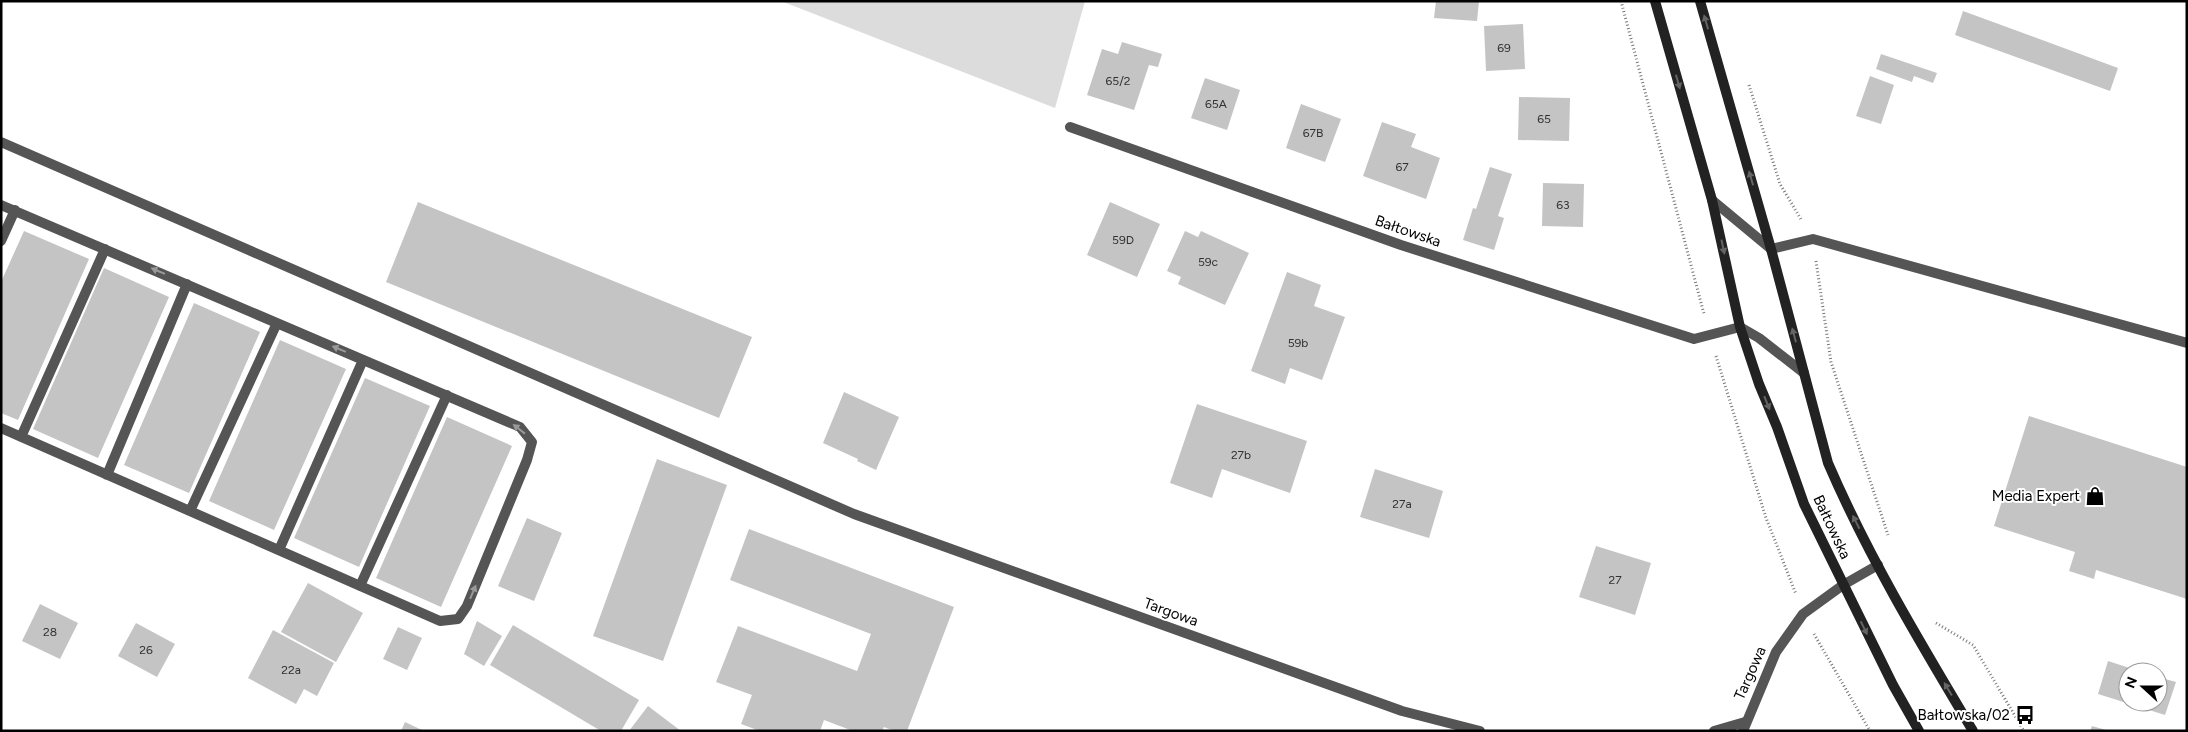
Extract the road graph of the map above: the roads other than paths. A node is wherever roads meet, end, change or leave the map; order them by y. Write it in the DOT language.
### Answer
graph roads {
  1 [pos="1655,1"];
  2 [pos="1700,1"];
  3 [pos="1070,127"];
  4 [pos="1,142"];
  5 [pos="1712,200"];
  6 [pos="1,205"];
  7 [pos="15,210"];
  8 [pos="1,241"];
  9 [pos="1772,248"];
  10 [pos="105,249"];
  11 [pos="187,284"];
  12 [pos="277,323"];
  13 [pos="1740,327"];
  14 [pos="2187,343"];
  15 [pos="363,360"];
  16 [pos="1804,373"];
  17 [pos="447,396"];
  18 [pos="1,428"];
  19 [pos="22,437"];
  20 [pos="108,475"];
  21 [pos="190,511"];
  22 [pos="279,550"];
  23 [pos="1878,565"];
  24 [pos="1843,585"];
  25 [pos="360,586"];
  26 [pos="1744,726"];
  27 [pos="1480,731"];
  28 [pos="1714,731"];
  29 [pos="1919,731"];
  30 [pos="1973,731"];
  1 -- 5 [label="main road, Bałtowska, one-way"];
  9 -- 2 [label="main road, Bałtowska, one-way"];
  3 -- 13 [label="street, Bałtowska"];
  4 -- 27 [label="street, Targowa"];
  5 -- 9 [label="street"];
  5 -- 13 [label="main road, Bałtowska, one-way"];
  6 -- 7 [label="street"];
  7 -- 8 [label="street"];
  7 -- 10 [label="street"];
  9 -- 14 [label="street"];
  16 -- 9 [label="main road, Bałtowska, one-way"];
  11 -- 10 [label="street, one-way"];
  10 -- 19 [label="street"];
  11 -- 12 [label="street"];
  11 -- 20 [label="street"];
  15 -- 12 [label="street, one-way"];
  12 -- 21 [label="street"];
  13 -- 16 [label="street"];
  13 -- 24 [label="main road, Bałtowska, one-way"];
  15 -- 17 [label="street"];
  15 -- 22 [label="street"];
  23 -- 16 [label="main road, Bałtowska, one-way"];
  17 -- 25 [label="street"];
  25 -- 17 [label="street, one-way"];
  18 -- 19 [label="street"];
  19 -- 20 [label="street"];
  20 -- 21 [label="street"];
  21 -- 22 [label="street"];
  22 -- 25 [label="street"];
  23 -- 24 [label="street, Targowa"];
  30 -- 23 [label="main road, Bałtowska, one-way"];
  24 -- 26 [label="street, Targowa"];
  24 -- 29 [label="main road, Bałtowska, one-way"];
  26 -- 28 [label="street, Targowa"];
}
